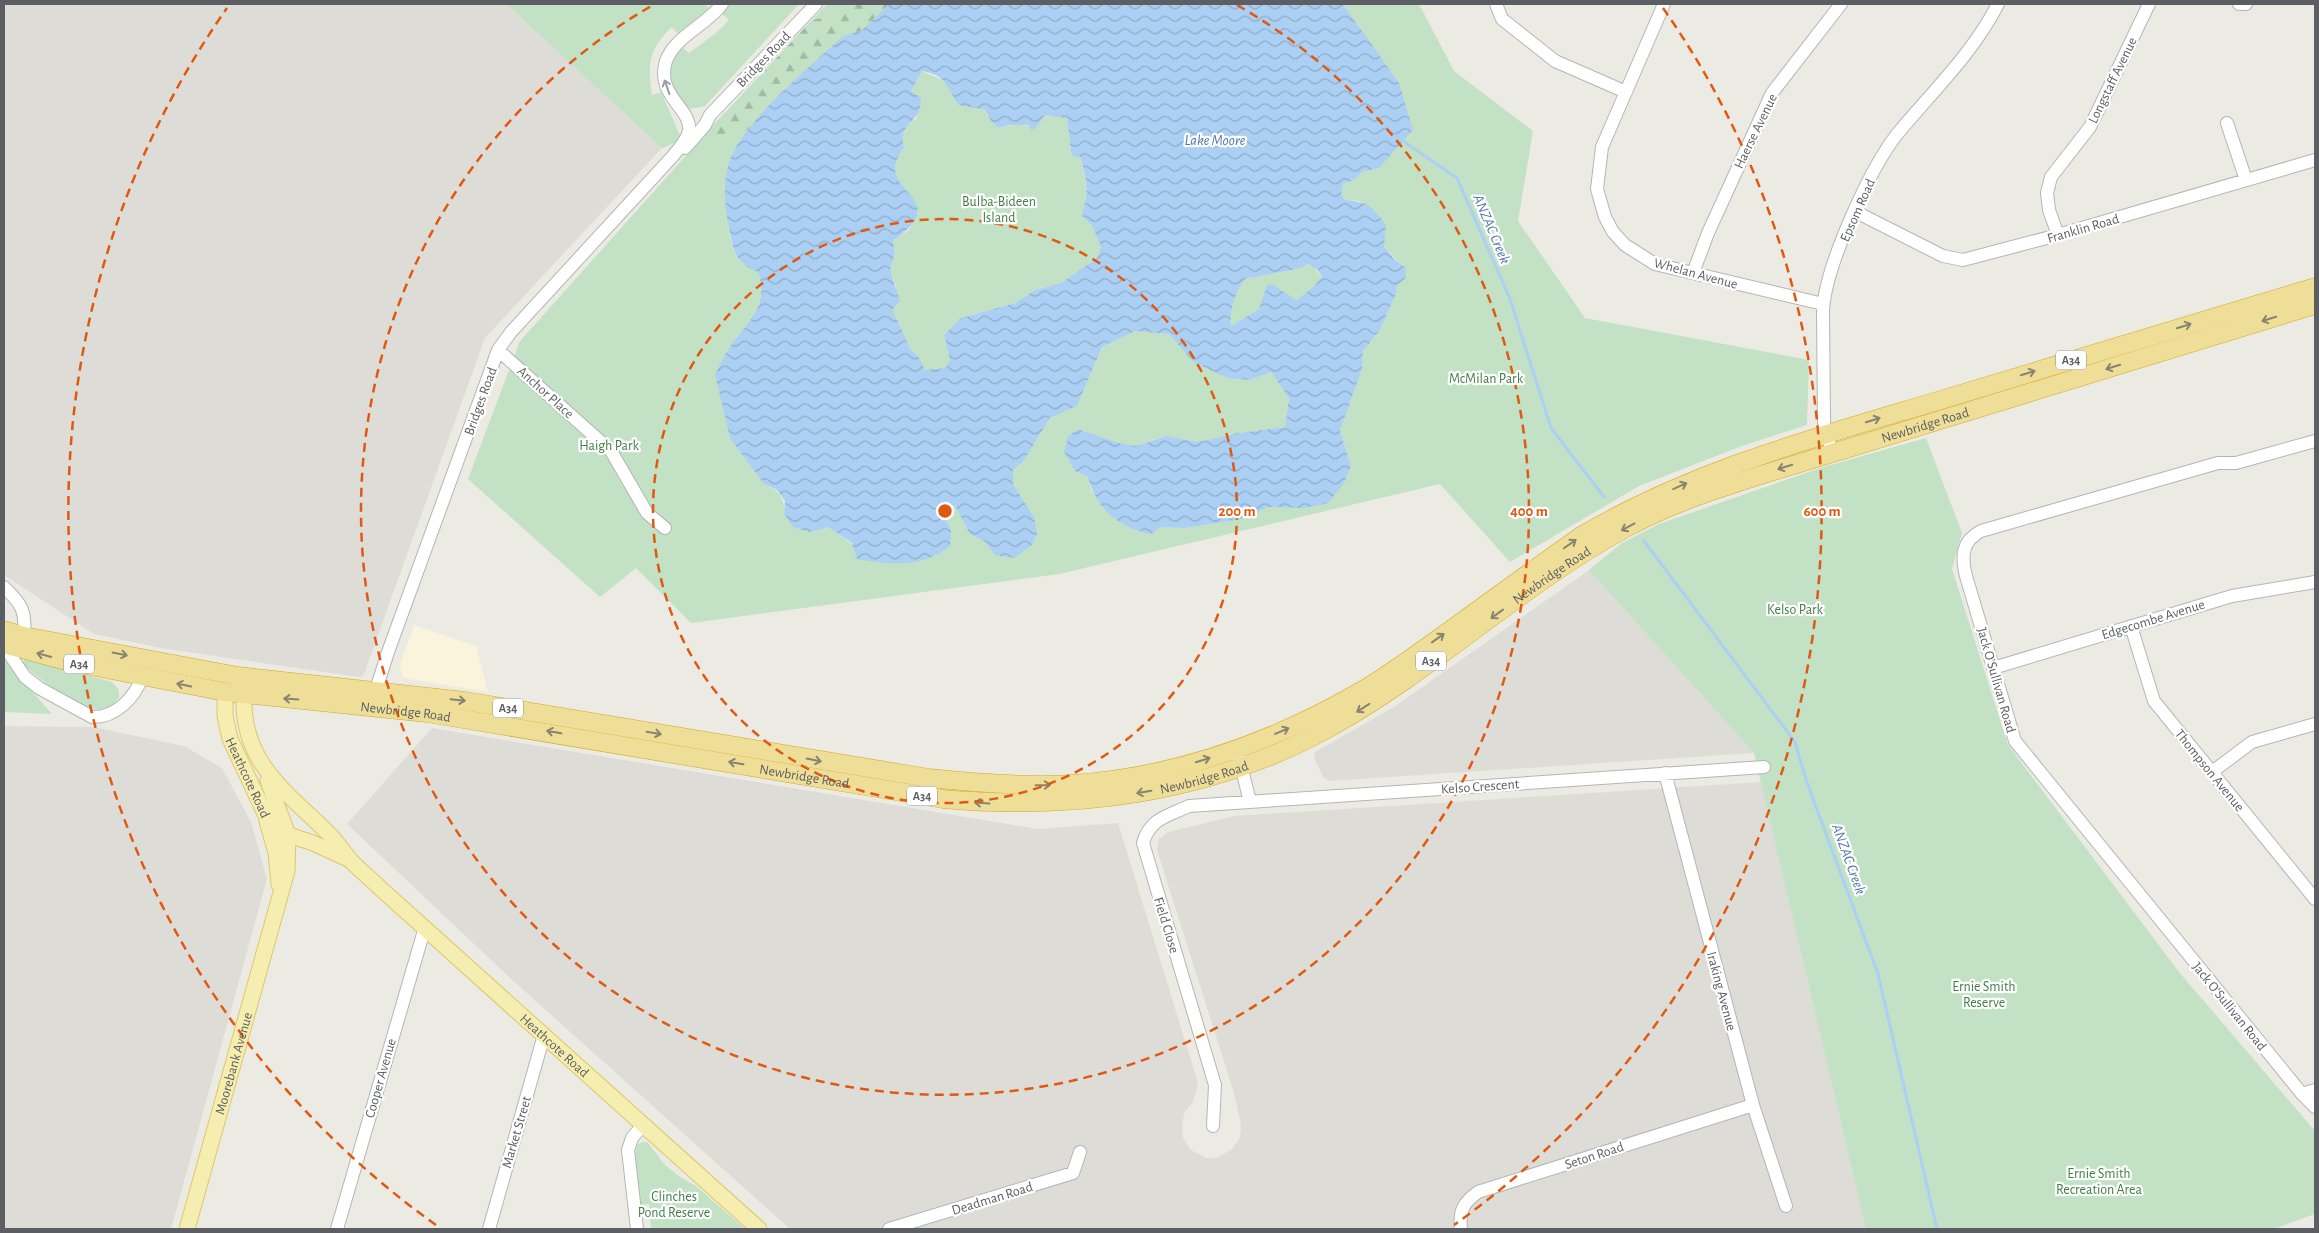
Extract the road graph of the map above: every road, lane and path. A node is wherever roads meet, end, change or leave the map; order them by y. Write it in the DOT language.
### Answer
graph roads {
  1 [pos="722,4"];
  2 [pos="816,4"];
  3 [pos="1496,4"];
  4 [pos="1664,4"];
  5 [pos="1841,4"];
  6 [pos="1998,4"];
  7 [pos="2150,4"];
  8 [pos="2239,4"];
  9 [pos="2246,4"];
  10 [pos="1626,92"];
  11 [pos="684,114"];
  12 [pos="710,115"];
  13 [pos="2227,123"];
  14 [pos="680,147"];
  15 [pos="2315,160"];
  16 [pos="2246,180"];
  17 [pos="1856,212"];
  18 [pos="2058,236"];
  19 [pos="1693,273"];
  20 [pos="2315,287"];
  21 [pos="1823,304"];
  22 [pos="2315,305"];
  23 [pos="498,350"];
  24 [pos="1826,434"];
  25 [pos="2315,441"];
  26 [pos="1832,453"];
  27 [pos="1642,512"];
  28 [pos="666,528"];
  29 [pos="1605,531"];
  30 [pos="2315,582"];
  31 [pos="4,587"];
  32 [pos="2131,626"];
  33 [pos="4,630"];
  34 [pos="12,643"];
  35 [pos="1993,668"];
  36 [pos="242,676"];
  37 [pos="142,677"];
  38 [pos="226,692"];
  39 [pos="244,695"];
  40 [pos="373,698"];
  41 [pos="2315,724"];
  42 [pos="1236,749"];
  43 [pos="261,764"];
  44 [pos="1242,766"];
  45 [pos="1764,767"];
  46 [pos="2212,772"];
  47 [pos="1665,773"];
  48 [pos="1250,802"];
  49 [pos="266,817"];
  50 [pos="324,829"];
  51 [pos="284,831"];
  52 [pos="303,839"];
  53 [pos="282,852"];
  54 [pos="352,861"];
  55 [pos="2315,899"];
  56 [pos="425,927"];
  57 [pos="544,1035"];
  58 [pos="2315,1090"];
  59 [pos="2302,1094"];
  60 [pos="1753,1105"];
  61 [pos="2315,1107"];
  62 [pos="643,1125"];
  63 [pos="1213,1126"];
  64 [pos="1080,1152"];
  65 [pos="1786,1206"];
  66 [pos="187,1229"];
  67 [pos="337,1229"];
  68 [pos="489,1229"];
  69 [pos="637,1229"];
  70 [pos="759,1229"];
  71 [pos="889,1229"];
  72 [pos="1461,1229"];
  11 -- 1 [label="street, one-way"];
  2 -- 12 [label="street, Bridges Road"];
  3 -- 10 [label="street"];
  4 -- 10 [label="street, Whelan Avenue"];
  5 -- 19 [label="street, Haerse Avenue"];
  6 -- 17 [label="street, Epsom Road"];
  7 -- 18 [label="street, Longstaff Avenue"];
  8 -- 9 [label="street"];
  10 -- 19 [label="street, Whelan Avenue"];
  11 -- 12 [label="street"];
  11 -- 14 [label="street, Bridges Road"];
  12 -- 14 [label="street, Bridges Road"];
  13 -- 16 [label="street"];
  14 -- 23 [label="street, Bridges Road"];
  15 -- 16 [label="street, Franklin Road"];
  16 -- 18 [label="street, Franklin Road"];
  17 -- 18 [label="street, Franklin Road"];
  17 -- 21 [label="street, Epsom Road"];
  19 -- 21 [label="street, Whelan Avenue"];
  24 -- 20 [label="highway, Newbridge Road / A34, one-way"];
  21 -- 24 [label="street, Epsom Road"];
  22 -- 26 [label="highway, Newbridge Road / A34, one-way"];
  23 -- 28 [label="street, Anchor Place"];
  23 -- 40 [label="street, Bridges Road"];
  24 -- 26 [label="street, Epsom Road"];
  27 -- 24 [label="highway, Newbridge Road / A34, one-way"];
  25 -- 35 [label="street, Jack O'Sullivan Road"];
  26 -- 27 [label="highway, Newbridge Road / A34, one-way"];
  27 -- 29 [label="highway, Newbridge Road / A34"];
  42 -- 29 [label="highway, Newbridge Road / A34, one-way"];
  29 -- 44 [label="highway, Newbridge Road / A34, one-way"];
  30 -- 32 [label="street, Edgecombe Avenue"];
  31 -- 34 [label="street"];
  32 -- 35 [label="street, Edgecombe Avenue"];
  32 -- 46 [label="street, Thompson Avenue"];
  33 -- 34 [label="highway, Newbridge Road / A34"];
  34 -- 36 [label="highway, Newbridge Road / A34, one-way"];
  37 -- 34 [label="highway, Newbridge Road / A34, one-way"];
  34 -- 37 [label="street"];
  35 -- 59 [label="street, Jack O'Sullivan Road"];
  36 -- 38 [label="highway"];
  36 -- 39 [label="highway, Heathcote Road"];
  36 -- 40 [label="highway, Newbridge Road / A34"];
  38 -- 37 [label="highway, Newbridge Road / A34, one-way"];
  38 -- 39 [label="highway, Newbridge Road / A34"];
  38 -- 49 [label="main road, Heathcote Road"];
  40 -- 39 [label="highway, Newbridge Road / A34, one-way"];
  39 -- 43 [label="main road, Heathcote Road"];
  40 -- 42 [label="highway, Newbridge Road / A34, one-way"];
  44 -- 40 [label="highway, Newbridge Road / A34, one-way"];
  41 -- 46 [label="street"];
  42 -- 44 [label="street"];
  43 -- 50 [label="main road, Heathcote Road"];
  43 -- 51 [label="main road, Moorebank Avenue"];
  44 -- 48 [label="street"];
  45 -- 47 [label="street, Kelso Crescent"];
  46 -- 55 [label="street, Thompson Avenue"];
  47 -- 48 [label="street, Kelso Crescent"];
  47 -- 60 [label="street, Iraking Avenue"];
  48 -- 63 [label="street, Field Close"];
  49 -- 51 [label="main road, Heathcote Road"];
  49 -- 53 [label="main road, Moorebank Avenue"];
  50 -- 51 [label="main road, Heathcote Road"];
  50 -- 54 [label="main road, Heathcote Road"];
  51 -- 52 [label="main road, Heathcote Road"];
  51 -- 53 [label="main road, Moorebank Avenue"];
  52 -- 53 [label="main road"];
  52 -- 54 [label="main road, Heathcote Road"];
  53 -- 66 [label="main road, Moorebank Avenue"];
  54 -- 56 [label="main road, Heathcote Road"];
  56 -- 57 [label="main road, Heathcote Road"];
  56 -- 67 [label="street, Cooper Avenue"];
  57 -- 62 [label="main road, Heathcote Road"];
  57 -- 68 [label="street, Market Street"];
  58 -- 59 [label="street"];
  59 -- 61 [label="street, Jack O'Sullivan Road"];
  60 -- 65 [label="street, Iraking Avenue"];
  60 -- 72 [label="street, Seton Road"];
  62 -- 69 [label="street"];
  62 -- 70 [label="main road, Heathcote Road"];
  64 -- 71 [label="street, Deadman Road"];
}
